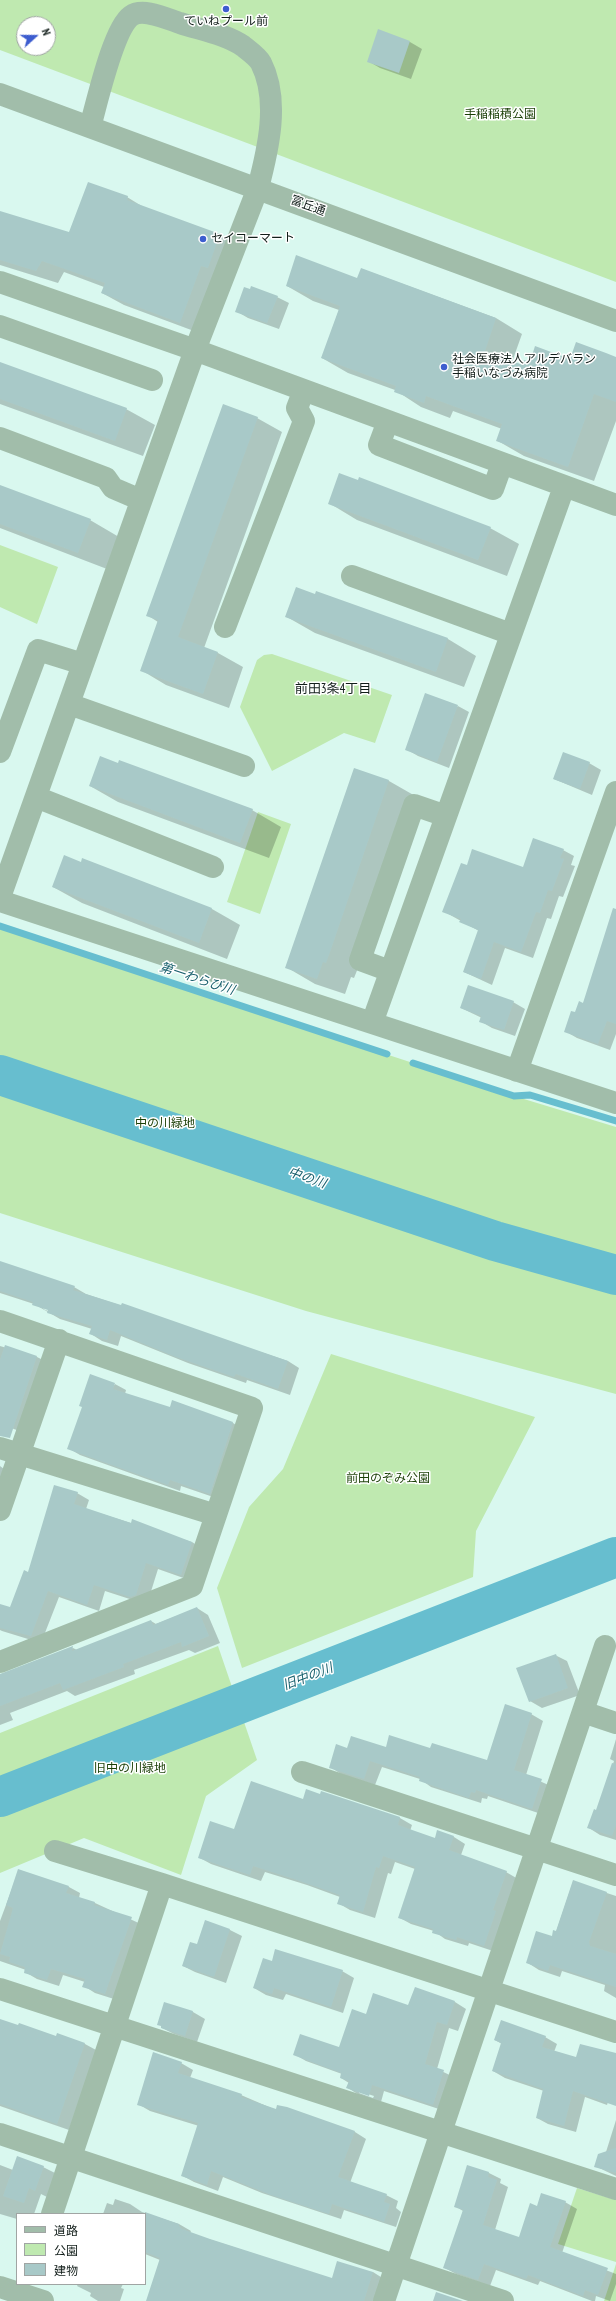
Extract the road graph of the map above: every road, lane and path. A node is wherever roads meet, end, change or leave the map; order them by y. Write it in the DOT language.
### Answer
graph roads {
  1 [pos="0,94"];
  2 [pos="90,127"];
  3 [pos="258,188"];
  4 [pos="0,282"];
  5 [pos="616,321"];
  6 [pos="0,326"];
  7 [pos="195,350"];
  8 [pos="152,380"];
  9 [pos="304,390"];
  10 [pos="0,438"];
  11 [pos="564,487"];
  12 [pos="141,500"];
  13 [pos="616,505"];
  14 [pos="352,576"];
  15 [pos="225,627"];
  16 [pos="511,634"];
  17 [pos="83,664"];
  18 [pos="69,704"];
  19 [pos="0,752"];
  20 [pos="244,766"];
  21 [pos="616,792"];
  22 [pos="36,797"];
  23 [pos="446,816"];
  24 [pos="213,867"];
  25 [pos="0,898"];
  26 [pos="0,901"];
  27 [pos="390,971"];
  28 [pos="372,1023"];
  29 [pos="517,1071"];
  30 [pos="616,1103"];
  31 [pos="0,1320"];
  32 [pos="59,1340"];
  33 [pos="9,1451"];
  34 [pos="0,1510"];
  35 [pos="216,1515"];
  36 [pos="605,1646"];
  37 [pos="0,1662"];
  38 [pos="584,1712"];
  39 [pos="616,1723"];
  40 [pos="302,1772"];
  41 [pos="537,1848"];
  42 [pos="55,1851"];
  43 [pos="616,1875"];
  44 [pos="162,1884"];
  45 [pos="0,1989"];
  46 [pos="488,1990"];
  47 [pos="113,2027"];
  48 [pos="616,2032"];
  49 [pos="440,2132"];
  50 [pos="0,2134"];
  51 [pos="72,2157"];
  52 [pos="616,2189"];
  53 [pos="52,2213"];
  54 [pos="396,2265"];
  55 [pos="0,2287"];
  56 [pos="29,2295"];
  57 [pos="384,2301"];
  58 [pos="503,2301"];
  1 -- 2 [label="street, 富丘通"];
  2 -- 3 [label="street, 富丘通"];
  2 -- 3 [label="street"];
  3 -- 5 [label="street, 富丘通"];
  3 -- 7 [label="street"];
  4 -- 7 [label="street"];
  6 -- 8 [label="street"];
  7 -- 9 [label="street"];
  7 -- 12 [label="street"];
  9 -- 11 [label="street"];
  9 -- 15 [label="street"];
  10 -- 12 [label="street"];
  11 -- 13 [label="street"];
  11 -- 16 [label="street"];
  12 -- 17 [label="street"];
  14 -- 16 [label="street"];
  16 -- 23 [label="street"];
  17 -- 18 [label="street"];
  17 -- 19 [label="street"];
  18 -- 20 [label="street"];
  18 -- 22 [label="street"];
  21 -- 29 [label="street"];
  22 -- 24 [label="street"];
  22 -- 25 [label="street"];
  23 -- 27 [label="street"];
  23 -- 27 [label="street"];
  26 -- 28 [label="street"];
  27 -- 28 [label="street"];
  28 -- 29 [label="street"];
  29 -- 30 [label="street"];
  31 -- 32 [label="street"];
  32 -- 33 [label="street"];
  32 -- 35 [label="street"];
  33 -- 34 [label="street"];
  33 -- 35 [label="street"];
  35 -- 37 [label="street"];
  36 -- 38 [label="street"];
  38 -- 39 [label="street"];
  38 -- 41 [label="street"];
  40 -- 41 [label="street"];
  41 -- 43 [label="street"];
  41 -- 46 [label="street"];
  42 -- 44 [label="street"];
  44 -- 46 [label="street"];
  44 -- 47 [label="street"];
  45 -- 47 [label="street"];
  46 -- 48 [label="street"];
  46 -- 49 [label="street"];
  47 -- 49 [label="street"];
  47 -- 51 [label="street"];
  49 -- 52 [label="street"];
  49 -- 54 [label="street"];
  50 -- 51 [label="street"];
  51 -- 53 [label="street"];
  51 -- 54 [label="street"];
  54 -- 57 [label="street"];
  54 -- 58 [label="street"];
  55 -- 56 [label="street"];
}
